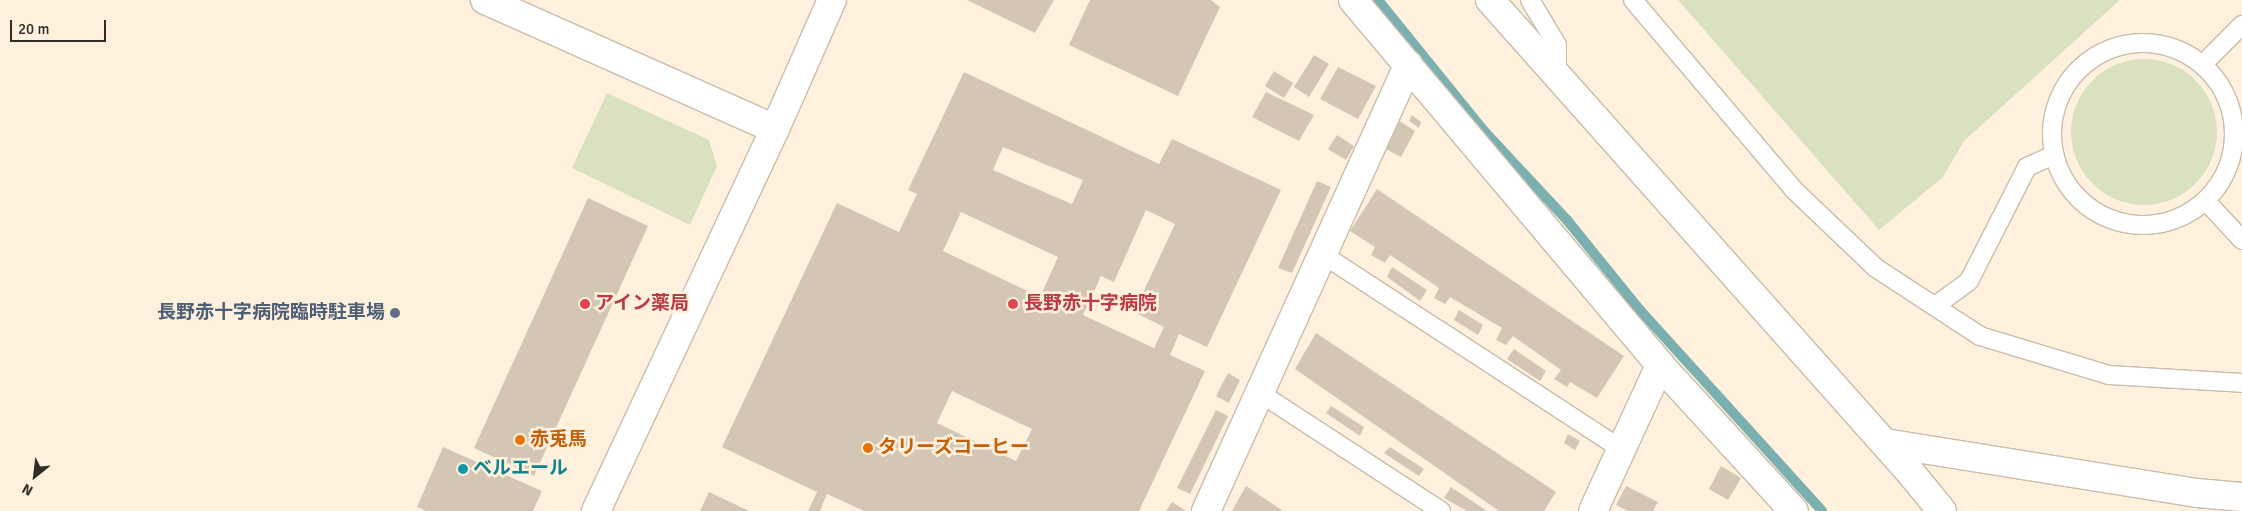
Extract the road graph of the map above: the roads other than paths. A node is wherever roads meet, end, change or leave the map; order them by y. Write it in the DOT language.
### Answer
graph roads {
  1 [pos="485,0"];
  2 [pos="832,0"];
  3 [pos="1354,0"];
  4 [pos="1490,0"];
  5 [pos="1530,0"];
  6 [pos="1633,0"];
  7 [pos="2242,24"];
  8 [pos="1408,65"];
  9 [pos="2202,65"];
  10 [pos="1557,78"];
  11 [pos="775,129"];
  12 [pos="2054,155"];
  13 [pos="2206,201"];
  14 [pos="2242,240"];
  15 [pos="1322,254"];
  16 [pos="1934,306"];
  17 [pos="1660,365"];
  18 [pos="2242,383"];
  19 [pos="1260,393"];
  20 [pos="1885,443"];
  21 [pos="1621,449"];
  22 [pos="2242,497"];
  23 [pos="596,511"];
  24 [pos="1206,511"];
  25 [pos="1442,511"];
  26 [pos="1593,511"];
  27 [pos="1794,511"];
  28 [pos="1942,511"];
  1 -- 11 [label="street"];
  2 -- 11 [label="street"];
  3 -- 8 [label="street"];
  4 -- 10 [label="street"];
  5 -- 10 [label="lane"];
  6 -- 16 [label="lane"];
  7 -- 9 [label="lane"];
  8 -- 15 [label="street"];
  8 -- 17 [label="street"];
  9 -- 12 [label="lane"];
  9 -- 13 [label="lane"];
  10 -- 20 [label="street"];
  11 -- 23 [label="street"];
  12 -- 13 [label="lane"];
  12 -- 16 [label="lane"];
  13 -- 14 [label="lane"];
  15 -- 19 [label="street"];
  15 -- 21 [label="lane"];
  16 -- 18 [label="lane"];
  17 -- 21 [label="street"];
  17 -- 27 [label="street"];
  19 -- 24 [label="street"];
  19 -- 25 [label="lane"];
  20 -- 22 [label="street"];
  20 -- 28 [label="street"];
  21 -- 26 [label="street"];
}
